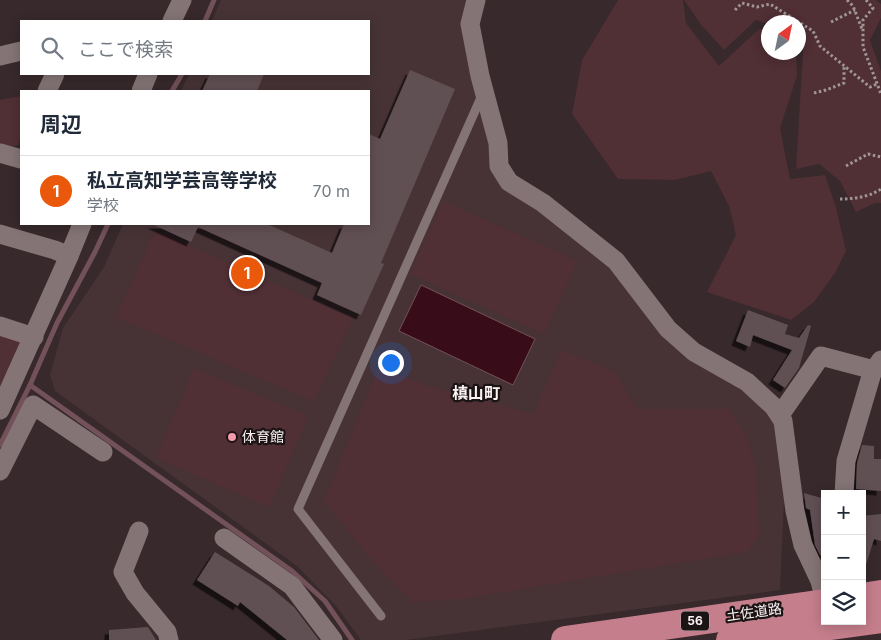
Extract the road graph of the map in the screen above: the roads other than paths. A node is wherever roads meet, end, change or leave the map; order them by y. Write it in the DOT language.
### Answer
graph roads {
  1 [pos="182,0"];
  2 [pos="476,0"];
  3 [pos="172,20"];
  4 [pos="20,51"];
  5 [pos="0,56"];
  6 [pos="55,75"];
  7 [pos="148,75"];
  8 [pos="48,90"];
  9 [pos="140,90"];
  10 [pos="484,90"];
  11 [pos="0,153"];
  12 [pos="20,159"];
  13 [pos="82,225"];
  14 [pos="0,234"];
  15 [pos="69,256"];
  16 [pos="0,326"];
  17 [pos="34,337"];
  18 [pos="877,365"];
  19 [pos="0,410"];
  20 [pos="780,415"];
  21 [pos="103,452"];
  22 [pos="0,471"];
  23 [pos="844,490"];
  24 [pos="139,531"];
  25 [pos="224,538"];
  26 [pos="881,594"];
  27 [pos="866,596"];
  28 [pos="821,598"];
  29 [pos="821,615"];
  30 [pos="821,615"];
  31 [pos="381,616"];
  32 [pos="866,618"];
  33 [pos="881,619"];
  34 [pos="169,640"];
  35 [pos="333,640"];
  36 [pos="565,640"];
  37 [pos="730,640"];
  1 -- 3 [label="street"];
  2 -- 10 [label="street"];
  4 -- 5 [label="street"];
  6 -- 8 [label="street"];
  7 -- 9 [label="street"];
  10 -- 20 [label="street"];
  10 -- 31 [label="lane"];
  11 -- 12 [label="street"];
  13 -- 15 [label="street"];
  14 -- 15 [label="street"];
  15 -- 17 [label="street"];
  16 -- 17 [label="street"];
  17 -- 19 [label="street"];
  18 -- 20 [label="street"];
  18 -- 23 [label="street"];
  20 -- 28 [label="street"];
  21 -- 22 [label="street"];
  24 -- 34 [label="street"];
  25 -- 35 [label="street"];
  26 -- 27 [label="highway"];
  29 -- 36 [label="highway, 土佐道路 / 56"];
  30 -- 37 [label="highway, 土佐道路 / 56"];
  32 -- 33 [label="highway, 土佐道路 / 56"];
}
